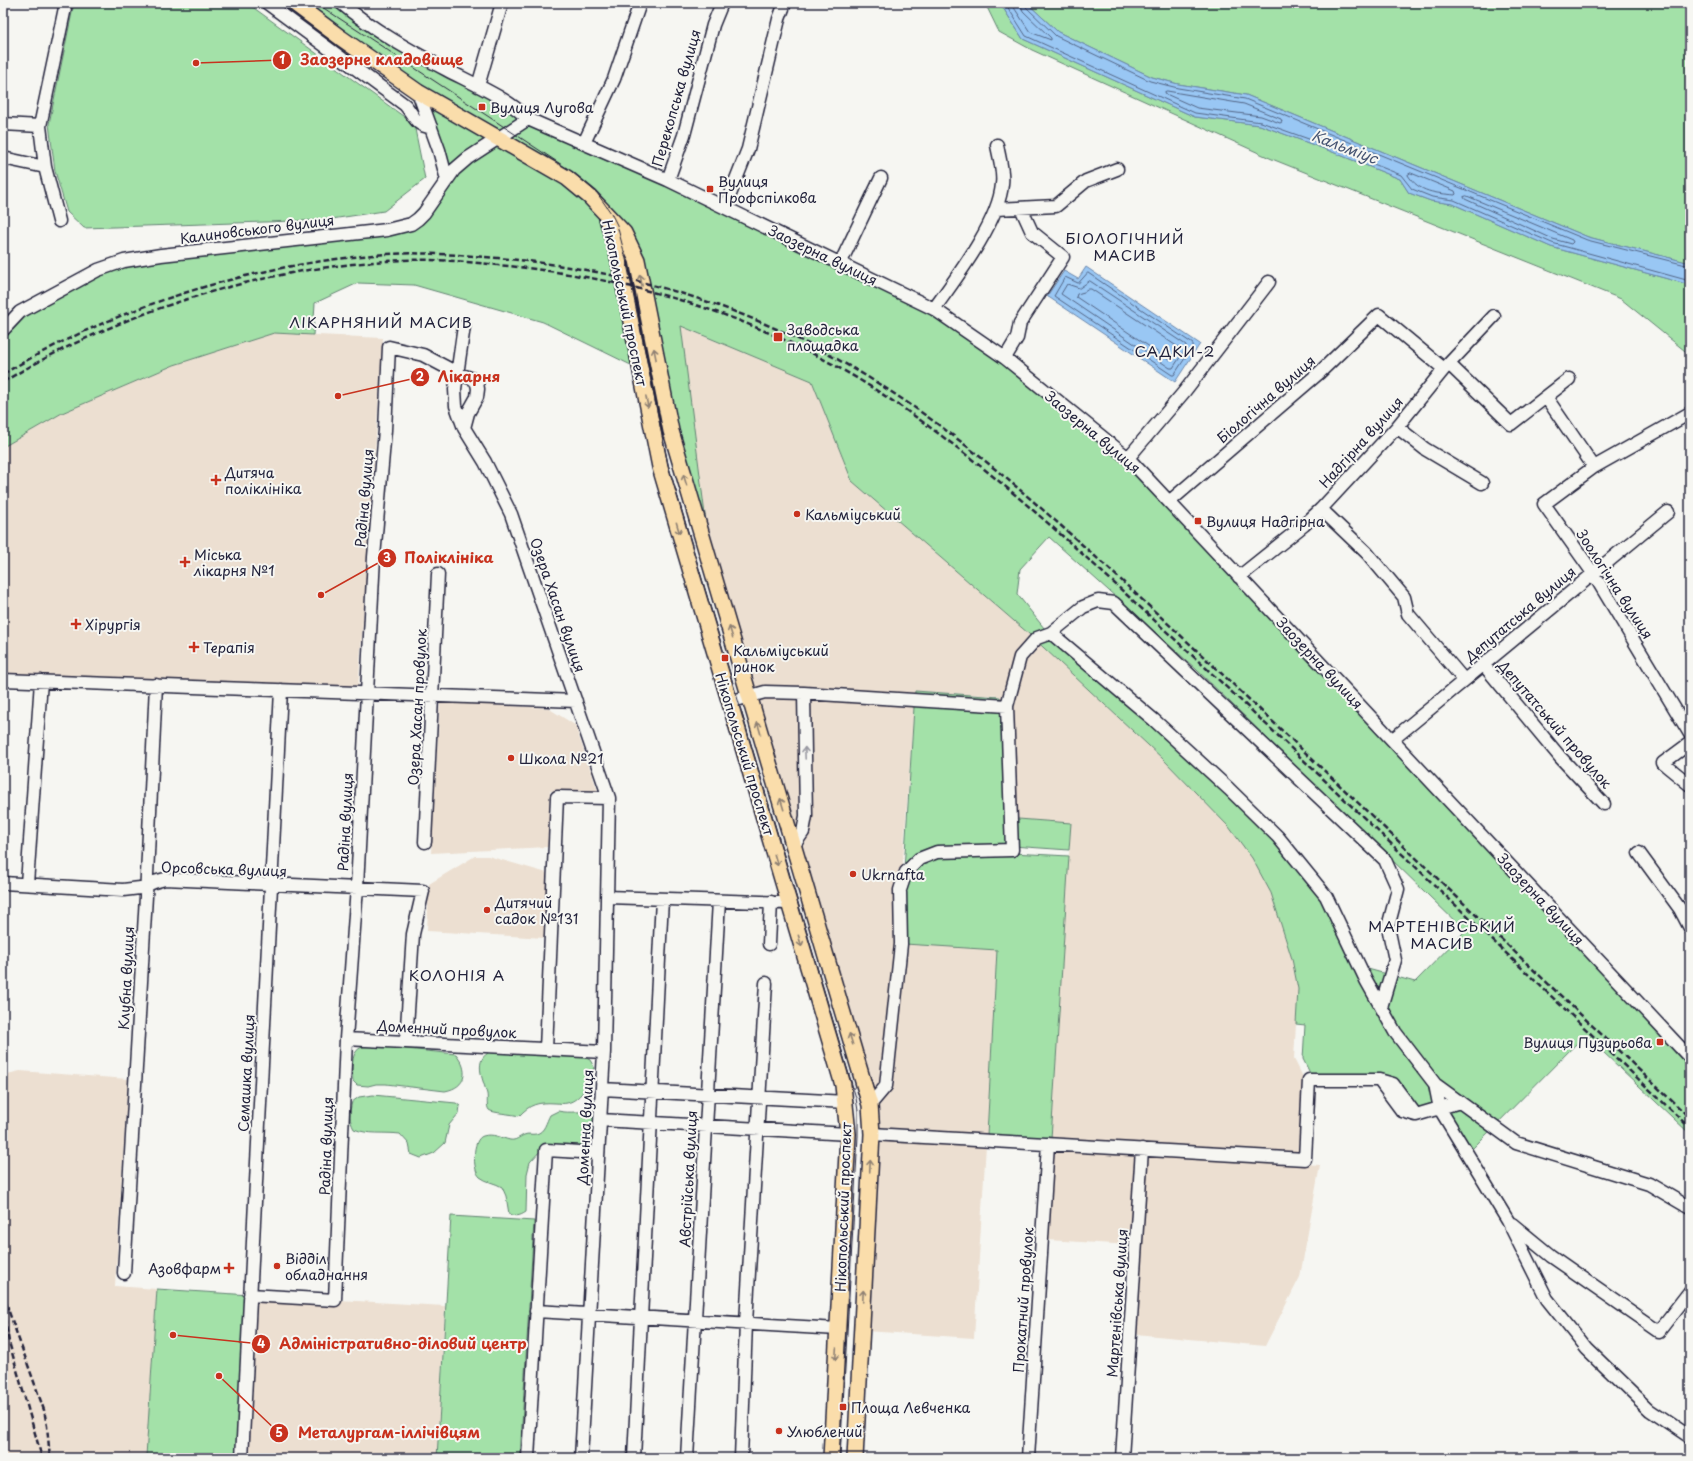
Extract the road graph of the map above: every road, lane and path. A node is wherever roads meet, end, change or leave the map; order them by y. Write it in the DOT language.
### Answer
graph roads {
  1 [pos="66,3"];
  2 [pos="266,3"];
  3 [pos="294,3"];
  4 [pos="341,3"];
  5 [pos="502,3"];
  6 [pos="640,3"];
  7 [pos="722,3"];
  8 [pos="785,3"];
  9 [pos="478,86"];
  10 [pos="418,92"];
  11 [pos="528,118"];
  12 [pos="3,124"];
  13 [pos="40,126"];
  14 [pos="431,127"];
  15 [pos="498,138"];
  16 [pos="584,143"];
  17 [pos="998,145"];
  18 [pos="3,158"];
  19 [pos="45,168"];
  20 [pos="1117,169"];
  21 [pos="881,178"];
  22 [pos="447,180"];
  23 [pos="668,180"];
  24 [pos="725,207"];
  25 [pos="1021,208"];
  26 [pos="996,209"];
  27 [pos="605,213"];
  28 [pos="59,222"];
  29 [pos="840,264"];
  30 [pos="1270,282"];
  31 [pos="934,309"];
  32 [pos="1494,316"];
  33 [pos="464,326"];
  34 [pos="3,330"];
  35 [pos="1005,358"];
  36 [pos="1446,366"];
  37 [pos="457,373"];
  38 [pos="1569,380"];
  39 [pos="1546,397"];
  40 [pos="1690,413"];
  41 [pos="1397,427"];
  42 [pos="464,428"];
  43 [pos="1128,458"];
  44 [pos="1594,467"];
  45 [pos="1482,483"];
  46 [pos="1169,502"];
  47 [pos="1321,509"];
  48 [pos="1668,512"];
  49 [pos="1593,573"];
  50 [pos="438,574"];
  51 [pos="1239,577"];
  52 [pos="1051,633"];
  53 [pos="1483,664"];
  54 [pos="3,680"];
  55 [pos="1464,680"];
  56 [pos="41,681"];
  57 [pos="156,685"];
  58 [pos="281,690"];
  59 [pos="804,693"];
  60 [pos="366,694"];
  61 [pos="432,696"];
  62 [pos="750,696"];
  63 [pos="576,701"];
  64 [pos="729,702"];
  65 [pos="1006,706"];
  66 [pos="1690,734"];
  67 [pos="1392,740"];
  68 [pos="1690,743"];
  69 [pos="1690,785"];
  70 [pos="609,798"];
  71 [pos="1604,804"];
  72 [pos="425,842"];
  73 [pos="794,845"];
  74 [pos="1639,853"];
  75 [pos="3,883"];
  76 [pos="27,884"];
  77 [pos="147,885"];
  78 [pos="271,885"];
  79 [pos="357,888"];
  80 [pos="607,897"];
  81 [pos="662,899"];
  82 [pos="719,901"];
  83 [pos="771,902"];
  84 [pos="789,903"];
  85 [pos="811,904"];
  86 [pos="1690,928"];
  87 [pos="769,944"];
  88 [pos="766,983"];
  89 [pos="1381,1007"];
  90 [pos="346,1039"];
  91 [pos="406,1042"];
  92 [pos="546,1049"];
  93 [pos="604,1052"];
  94 [pos="1690,1058"];
  95 [pos="1435,1084"];
  96 [pos="602,1089"];
  97 [pos="652,1092"];
  98 [pos="708,1095"];
  99 [pos="758,1098"];
  100 [pos="846,1102"];
  101 [pos="1460,1102"];
  102 [pos="870,1105"];
  103 [pos="1440,1109"];
  104 [pos="600,1120"];
  105 [pos="651,1123"];
  106 [pos="706,1126"];
  107 [pos="757,1129"];
  108 [pos="848,1134"];
  109 [pos="872,1134"];
  110 [pos="1048,1144"];
  111 [pos="1142,1149"];
  112 [pos="598,1153"];
  113 [pos="1690,1208"];
  114 [pos="1508,1221"];
  115 [pos="124,1273"];
  116 [pos="1690,1291"];
  117 [pos="250,1295"];
  118 [pos="536,1311"];
  119 [pos="588,1314"];
  120 [pos="641,1317"];
  121 [pos="695,1320"];
  122 [pos="746,1323"];
  123 [pos="838,1329"];
  124 [pos="1690,1437"];
  125 [pos="242,1458"];
  126 [pos="528,1458"];
  127 [pos="581,1458"];
  128 [pos="634,1458"];
  129 [pos="687,1458"];
  130 [pos="741,1458"];
  131 [pos="831,1458"];
  132 [pos="854,1458"];
  133 [pos="1028,1458"];
  134 [pos="1122,1458"];
  1 -- 13 [label="street"];
  2 -- 14 [label="street"];
  3 -- 10 [label="main road"];
  4 -- 9 [label="street, Заозерна вулиця"];
  5 -- 9 [label="street"];
  6 -- 16 [label="street"];
  7 -- 23 [label="street, Перекопська вулиця"];
  8 -- 24 [label="street"];
  9 -- 11 [label="street, Заозерна вулиця"];
  10 -- 14 [label="street"];
  10 -- 15 [label="main road"];
  11 -- 15 [label="street"];
  11 -- 16 [label="street, Заозерна вулиця"];
  12 -- 13 [label="street"];
  13 -- 19 [label="street"];
  14 -- 22 [label="street"];
  15 -- 22 [label="street, Калиновського вулиця"];
  15 -- 27 [label="main road"];
  16 -- 23 [label="street, Заозерна вулиця"];
  17 -- 26 [label="street"];
  18 -- 19 [label="street"];
  19 -- 28 [label="street"];
  20 -- 25 [label="street"];
  21 -- 29 [label="street"];
  22 -- 34 [label="street, Калиновського вулиця"];
  23 -- 24 [label="street, Заозерна вулиця"];
  24 -- 29 [label="street, Заозерна вулиця"];
  25 -- 26 [label="street"];
  25 -- 35 [label="street"];
  26 -- 31 [label="street"];
  62 -- 27 [label="main road, Нікопольський проспект, one-way"];
  27 -- 64 [label="main road, Нікопольський проспект, one-way"];
  29 -- 31 [label="street, Заозерна вулиця"];
  30 -- 43 [label="street"];
  31 -- 35 [label="street, Заозерна вулиця"];
  32 -- 36 [label="street, Надгірна вулиця"];
  33 -- 37 [label="street, Озера Хасан вулиця"];
  35 -- 43 [label="street, Заозерна вулиця"];
  36 -- 39 [label="street"];
  36 -- 41 [label="street, Надгірна вулиця"];
  36 -- 46 [label="street, Біологічна вулиця"];
  37 -- 42 [label="street, Озера Хасан вулиця"];
  37 -- 42 [label="street"];
  37 -- 60 [label="street, Радіна вулиця"];
  38 -- 39 [label="street"];
  39 -- 44 [label="street"];
  40 -- 44 [label="street, Зоологічна вулиця"];
  41 -- 45 [label="street"];
  41 -- 47 [label="street, Надгірна вулиця"];
  42 -- 63 [label="street, Озера Хасан вулиця"];
  43 -- 46 [label="street, Заозерна вулиця"];
  44 -- 49 [label="street, Зоологічна вулиця"];
  46 -- 51 [label="street, Заозерна вулиця"];
  47 -- 51 [label="street, Надгірна вулиця"];
  47 -- 55 [label="street"];
  48 -- 49 [label="street, Депутатська вулиця"];
  49 -- 53 [label="street, Депутатська вулиця"];
  49 -- 66 [label="street, Зоологічна вулиця"];
  50 -- 61 [label="street, Озера Хасан провулок"];
  51 -- 67 [label="street, Заозерна вулиця"];
  52 -- 65 [label="street"];
  52 -- 89 [label="street"];
  52 -- 89 [label="street"];
  53 -- 55 [label="street, Депутатська вулиця"];
  53 -- 71 [label="street, Депутатський провулок"];
  54 -- 56 [label="street"];
  55 -- 67 [label="street, Депутатська вулиця"];
  56 -- 57 [label="street"];
  56 -- 76 [label="street"];
  57 -- 58 [label="street"];
  57 -- 77 [label="street, Клубна вулиця"];
  58 -- 60 [label="street"];
  58 -- 78 [label="street, Семашка вулиця"];
  59 -- 62 [label="street"];
  59 -- 65 [label="street"];
  73 -- 59 [label="street, one-way"];
  60 -- 61 [label="street"];
  60 -- 79 [label="street, Радіна вулиця"];
  61 -- 63 [label="street"];
  61 -- 72 [label="street, Озера Хасан провулок"];
  62 -- 64 [label="street"];
  73 -- 62 [label="main road, Нікопольський проспект, one-way"];
  63 -- 70 [label="street, Озера Хасан вулиця"];
  64 -- 84 [label="main road, Нікопольський проспект, one-way"];
  65 -- 102 [label="street"];
  67 -- 94 [label="street, Заозерна вулиця"];
  68 -- 69 [label="street"];
  70 -- 80 [label="street, Доменна вулиця"];
  70 -- 92 [label="street"];
  73 -- 85 [label="main road, Нікопольський проспект"];
  74 -- 86 [label="street"];
  75 -- 76 [label="street, Орсовська вулиця"];
  76 -- 77 [label="street, Орсовська вулиця"];
  77 -- 78 [label="street, Орсовська вулиця"];
  77 -- 115 [label="street, Клубна вулиця"];
  78 -- 79 [label="street, Орсовська вулиця"];
  78 -- 117 [label="street, Семашка вулиця"];
  79 -- 90 [label="street, Радіна вулиця"];
  79 -- 91 [label="street, Орсовська вулиця"];
  80 -- 81 [label="street"];
  80 -- 93 [label="street, Доменна вулиця"];
  81 -- 82 [label="street"];
  81 -- 97 [label="street"];
  82 -- 83 [label="street"];
  82 -- 98 [label="street, Австрійська вулиця"];
  83 -- 84 [label="street"];
  83 -- 87 [label="street"];
  84 -- 85 [label="main road"];
  84 -- 100 [label="main road, Нікопольський проспект, one-way"];
  102 -- 85 [label="main road, Нікопольський проспект, one-way"];
  88 -- 99 [label="street"];
  89 -- 95 [label="street"];
  90 -- 91 [label="street, Доменний провулок"];
  90 -- 117 [label="street, Радіна вулиця"];
  91 -- 92 [label="street, Доменний провулок"];
  92 -- 93 [label="street, Доменний провулок"];
  93 -- 96 [label="street, Доменна вулиця"];
  95 -- 101 [label="street"];
  95 -- 103 [label="street"];
  96 -- 97 [label="street"];
  96 -- 104 [label="street, Доменна вулиця"];
  97 -- 98 [label="street"];
  97 -- 105 [label="street"];
  98 -- 99 [label="street"];
  98 -- 106 [label="street, Австрійська вулиця"];
  99 -- 100 [label="street"];
  99 -- 107 [label="street"];
  100 -- 108 [label="main road, Нікопольський проспект"];
  101 -- 103 [label="street"];
  101 -- 113 [label="street"];
  102 -- 109 [label="main road, Нікопольський проспект"];
  103 -- 111 [label="street"];
  103 -- 114 [label="street"];
  104 -- 105 [label="street"];
  104 -- 112 [label="street, Доменна вулиця"];
  105 -- 106 [label="street"];
  105 -- 120 [label="street"];
  106 -- 107 [label="street"];
  106 -- 121 [label="street, Австрійська вулиця"];
  107 -- 108 [label="street"];
  107 -- 122 [label="street"];
  108 -- 123 [label="main road, Нікопольський проспект"];
  109 -- 110 [label="street"];
  132 -- 109 [label="main road, Нікопольський проспект, one-way"];
  110 -- 111 [label="street"];
  110 -- 133 [label="street, Прокатний провулок"];
  111 -- 134 [label="street, Мартенівська вулиця"];
  112 -- 118 [label="street"];
  112 -- 119 [label="street, Доменна вулиця"];
  114 -- 116 [label="street"];
  114 -- 124 [label="street"];
  117 -- 125 [label="street, Семашка вулиця"];
  118 -- 119 [label="street"];
  118 -- 126 [label="street"];
  119 -- 120 [label="street"];
  119 -- 127 [label="street, Доменна вулиця"];
  120 -- 121 [label="street"];
  120 -- 128 [label="street"];
  121 -- 122 [label="street"];
  121 -- 129 [label="street, Австрійська вулиця"];
  122 -- 123 [label="street"];
  122 -- 130 [label="street"];
  123 -- 131 [label="main road, Нікопольський проспект, one-way"];
}
